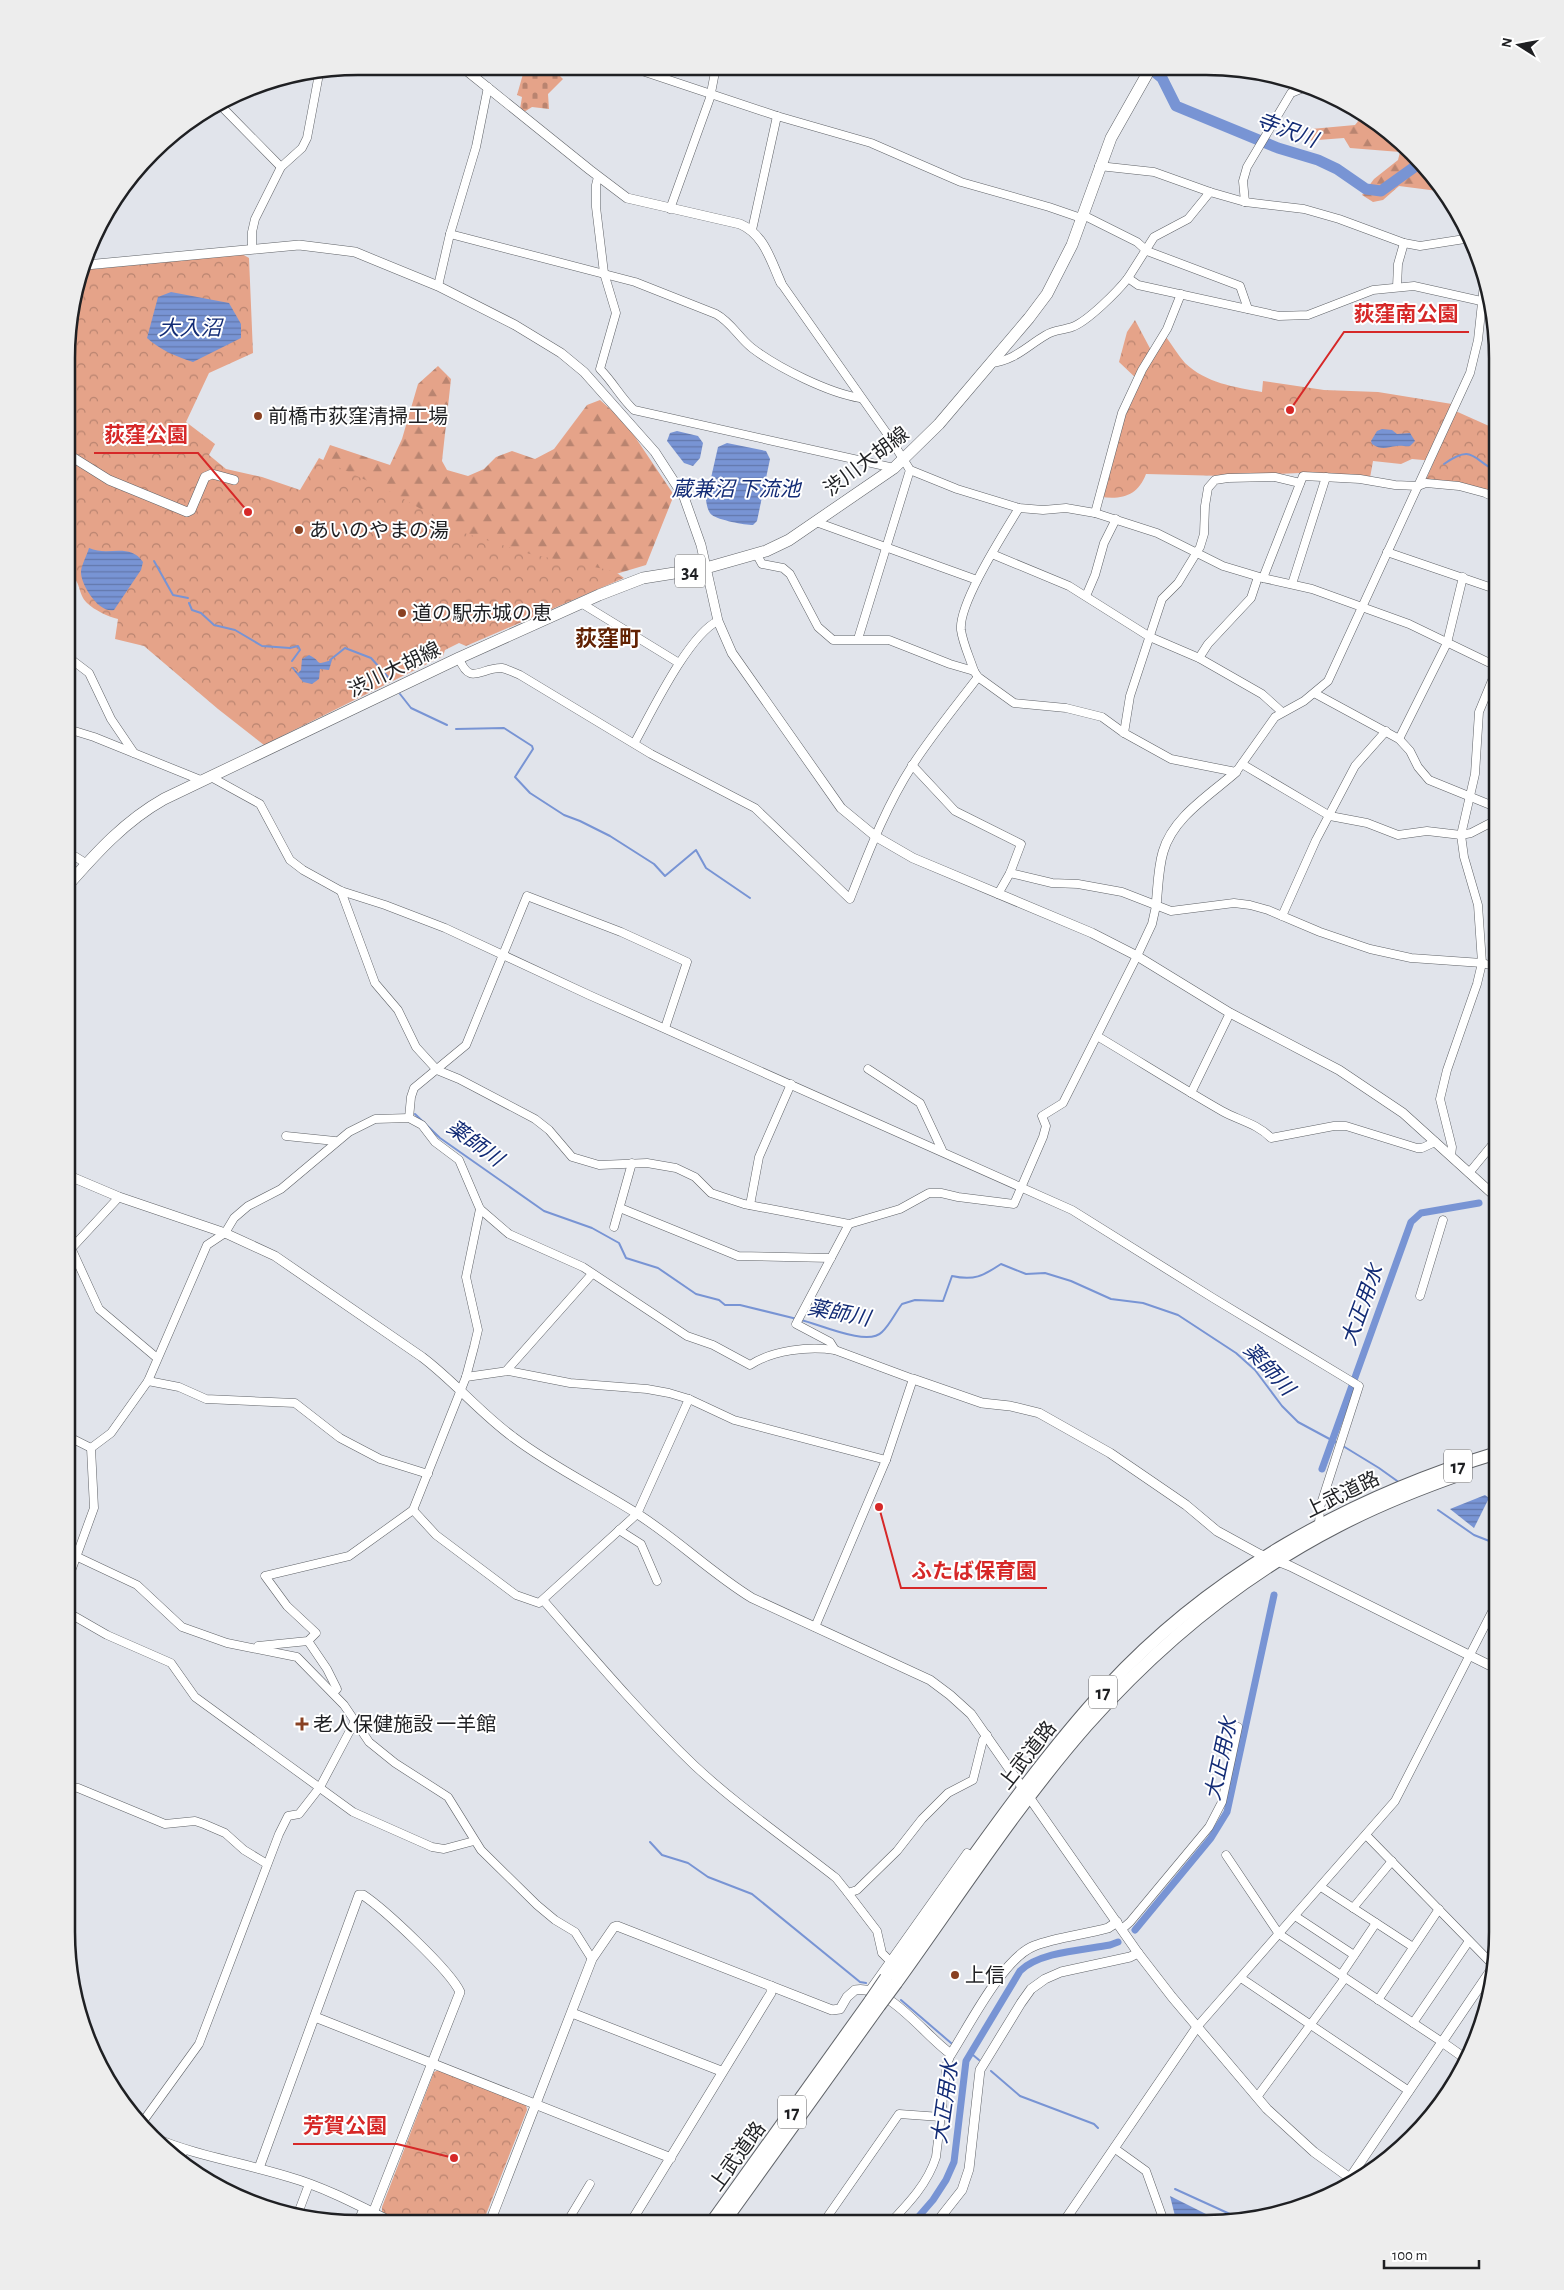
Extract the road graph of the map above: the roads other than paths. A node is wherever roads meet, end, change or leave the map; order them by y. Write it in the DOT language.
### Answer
graph roads {
  1 [pos="473,75"];
  2 [pos="654,75"];
  3 [pos="715,75"];
  4 [pos="1146,75"];
  5 [pos="318,77"];
  6 [pos="488,87"];
  7 [pos="1298,90"];
  8 [pos="711,94"];
  9 [pos="224,109"];
  10 [pos="777,116"];
  11 [pos="1099,166"];
  12 [pos="281,167"];
  13 [pos="598,177"];
  14 [pos="1210,192"];
  15 [pos="1245,202"];
  16 [pos="670,208"];
  17 [pos="1082,217"];
  18 [pos="752,230"];
  19 [pos="450,234"];
  20 [pos="1463,239"];
  21 [pos="1404,243"];
  22 [pos="252,249"];
  23 [pos="1147,250"];
  24 [pos="91,265"];
  25 [pos="604,273"];
  26 [pos="1128,278"];
  27 [pos="781,283"];
  28 [pos="438,286"];
  29 [pos="1397,287"];
  30 [pos="1181,294"];
  31 [pos="1482,297"];
  32 [pos="1481,301"];
  33 [pos="1248,309"];
  34 [pos="992,363"];
  35 [pos="860,398"];
  36 [pos="626,402"];
  37 [pos="618,410"];
  38 [pos="75,459"];
  39 [pos="904,459"];
  40 [pos="894,468"];
  41 [pos="910,470"];
  42 [pos="1326,477"];
  43 [pos="234,480"];
  44 [pos="1300,483"];
  45 [pos="1418,486"];
  46 [pos="1489,494"];
  47 [pos="1019,508"];
  48 [pos="1095,513"];
  49 [pos="1116,520"];
  50 [pos="816,522"];
  51 [pos="886,547"];
  52 [pos="1196,552"];
  53 [pos="1387,552"];
  54 [pos="992,554"];
  55 [pos="757,555"];
  56 [pos="706,568"];
  57 [pos="1260,577"];
  58 [pos="1464,577"];
  59 [pos="977,580"];
  60 [pos="1292,584"];
  61 [pos="1489,587"];
  62 [pos="1086,596"];
  63 [pos="581,602"];
  64 [pos="1362,606"];
  65 [pos="718,621"];
  66 [pos="1150,637"];
  67 [pos="858,640"];
  68 [pos="1447,643"];
  69 [pos="458,658"];
  70 [pos="1199,658"];
  71 [pos="75,662"];
  72 [pos="679,663"];
  73 [pos="1489,663"];
  74 [pos="976,674"];
  75 [pos="1489,687"];
  76 [pos="1316,694"];
  77 [pos="1282,712"];
  78 [pos="1386,731"];
  79 [pos="75,732"];
  80 [pos="1124,733"];
  81 [pos="1399,739"];
  82 [pos="635,742"];
  83 [pos="134,753"];
  84 [pos="1242,764"];
  85 [pos="912,765"];
  86 [pos="1236,772"];
  87 [pos="207,779"];
  88 [pos="1470,797"];
  89 [pos="1489,804"];
  90 [pos="1330,816"];
  91 [pos="1489,824"];
  92 [pos="1461,835"];
  93 [pos="875,836"];
  94 [pos="75,856"];
  95 [pos="87,864"];
  96 [pos="1010,873"];
  97 [pos="75,877"];
  98 [pos="341,891"];
  99 [pos="998,894"];
  100 [pos="1156,906"];
  101 [pos="1282,916"];
  102 [pos="502,954"];
  103 [pos="1137,956"];
  104 [pos="1482,963"];
  105 [pos="1489,965"];
  106 [pos="1230,1013"];
  107 [pos="665,1028"];
  108 [pos="1097,1036"];
  109 [pos="868,1068"];
  110 [pos="438,1070"];
  111 [pos="791,1084"];
  112 [pos="1191,1093"];
  113 [pos="409,1118"];
  114 [pos="286,1136"];
  115 [pos="335,1141"];
  116 [pos="1435,1142"];
  117 [pos="1489,1149"];
  118 [pos="942,1150"];
  119 [pos="1451,1156"];
  120 [pos="632,1163"];
  121 [pos="1469,1173"];
  122 [pos="75,1178"];
  123 [pos="1022,1186"];
  124 [pos="1489,1191"];
  125 [pos="119,1197"];
  126 [pos="750,1205"];
  127 [pos="620,1208"];
  128 [pos="480,1209"];
  129 [pos="1443,1220"];
  130 [pos="849,1224"];
  131 [pos="614,1227"];
  132 [pos="225,1234"];
  133 [pos="75,1245"];
  134 [pos="831,1258"];
  135 [pos="75,1263"];
  136 [pos="592,1274"];
  137 [pos="1420,1296"];
  138 [pos="835,1350"];
  139 [pos="157,1358"];
  140 [pos="506,1372"];
  141 [pos="466,1378"];
  142 [pos="914,1379"];
  143 [pos="148,1381"];
  144 [pos="461,1390"];
  145 [pos="689,1399"];
  146 [pos="75,1440"];
  147 [pos="91,1448"];
  148 [pos="1489,1457"];
  149 [pos="886,1460"];
  150 [pos="1489,1464"];
  151 [pos="428,1474"];
  152 [pos="1424,1482"];
  153 [pos="1400,1492"];
  154 [pos="413,1510"];
  155 [pos="637,1514"];
  156 [pos="1320,1525"];
  157 [pos="619,1530"];
  158 [pos="76,1556"];
  159 [pos="1267,1556"];
  160 [pos="75,1559"];
  161 [pos="1279,1561"];
  162 [pos="657,1581"];
  163 [pos="543,1600"];
  164 [pos="75,1617"];
  165 [pos="1489,1618"];
  166 [pos="815,1627"];
  167 [pos="308,1640"];
  168 [pos="248,1647"];
  169 [pos="1470,1655"];
  170 [pos="1489,1665"];
  171 [pos="333,1693"];
  172 [pos="354,1723"];
  173 [pos="1238,1727"];
  174 [pos="987,1736"];
  175 [pos="320,1787"];
  176 [pos="75,1788"];
  177 [pos="1026,1794"];
  178 [pos="1366,1835"];
  179 [pos="474,1842"];
  180 [pos="1226,1855"];
  181 [pos="974,1858"];
  182 [pos="1392,1861"];
  183 [pos="267,1864"];
  184 [pos="1321,1887"];
  185 [pos="848,1893"];
  186 [pos="1353,1908"];
  187 [pos="1438,1909"];
  188 [pos="1295,1916"];
  189 [pos="1376,1923"];
  190 [pos="1119,1926"];
  191 [pos="1279,1934"];
  192 [pos="1469,1940"];
  193 [pos="1413,1947"];
  194 [pos="1138,1953"];
  195 [pos="1354,1955"];
  196 [pos="592,1959"];
  197 [pos="1488,1959"];
  198 [pos="890,1962"];
  199 [pos="1343,1976"];
  200 [pos="1486,1977"];
  201 [pos="1241,1978"];
  202 [pos="891,1981"];
  203 [pos="771,1986"];
  204 [pos="873,1999"];
  205 [pos="1378,2000"];
  206 [pos="572,2013"];
  207 [pos="315,2017"];
  208 [pos="1413,2023"];
  209 [pos="1310,2025"];
  210 [pos="1197,2027"];
  211 [pos="1442,2042"];
  212 [pos="951,2054"];
  213 [pos="1461,2055"];
  214 [pos="433,2063"];
  215 [pos="721,2071"];
  216 [pos="1408,2091"];
  217 [pos="1257,2097"];
  218 [pos="536,2105"];
  219 [pos="941,2117"];
  220 [pos="145,2119"];
  221 [pos="171,2145"];
  222 [pos="1114,2148"];
  223 [pos="184,2150"];
  224 [pos="182,2154"];
  225 [pos="671,2158"];
  226 [pos="259,2168"];
  227 [pos="1357,2171"];
  228 [pos="1349,2177"];
  229 [pos="309,2184"];
  230 [pos="590,2184"];
  231 [pos="364,2208"];
  232 [pos="300,2209"];
  233 [pos="373,2213"];
  234 [pos="361,2215"];
  235 [pos="377,2215"];
  236 [pos="493,2215"];
  237 [pos="571,2215"];
  238 [pos="635,2215"];
  239 [pos="717,2215"];
  240 [pos="729,2215"];
  241 [pos="829,2215"];
  242 [pos="897,2215"];
  243 [pos="942,2215"];
  244 [pos="1069,2215"];
  245 [pos="1162,2215"];
  1 -- 6 [label="street"];
  2 -- 8 [label="street"];
  3 -- 8 [label="street"];
  4 -- 11 [label="main road, 渋川大胡線 / 34"];
  5 -- 12 [label="street"];
  6 -- 13 [label="street"];
  6 -- 19 [label="street"];
  7 -- 15 [label="street"];
  8 -- 10 [label="street"];
  8 -- 16 [label="street"];
  9 -- 12 [label="street"];
  10 -- 17 [label="street"];
  10 -- 18 [label="street"];
  11 -- 14 [label="street"];
  11 -- 17 [label="main road, 渋川大胡線 / 34"];
  12 -- 22 [label="street"];
  13 -- 16 [label="street"];
  13 -- 25 [label="street"];
  14 -- 15 [label="street"];
  14 -- 23 [label="street"];
  15 -- 21 [label="street"];
  16 -- 18 [label="street"];
  17 -- 23 [label="street"];
  17 -- 34 [label="main road, 渋川大胡線 / 34"];
  18 -- 27 [label="street"];
  19 -- 25 [label="street"];
  19 -- 28 [label="street"];
  20 -- 21 [label="street"];
  21 -- 29 [label="street"];
  22 -- 24 [label="street"];
  22 -- 28 [label="street"];
  23 -- 26 [label="street"];
  23 -- 33 [label="street"];
  25 -- 35 [label="street"];
  25 -- 36 [label="street"];
  26 -- 30 [label="street"];
  26 -- 34 [label="street"];
  27 -- 35 [label="street"];
  28 -- 37 [label="street"];
  29 -- 32 [label="street"];
  29 -- 33 [label="street"];
  30 -- 33 [label="street"];
  30 -- 48 [label="street"];
  31 -- 32 [label="street"];
  32 -- 45 [label="street"];
  34 -- 39 [label="main road, 渋川大胡線 / 34"];
  35 -- 39 [label="street"];
  36 -- 37 [label="street"];
  36 -- 40 [label="street"];
  37 -- 56 [label="street"];
  38 -- 43 [label="street"];
  39 -- 40 [label="main road, 渋川大胡線 / 34"];
  39 -- 41 [label="street"];
  40 -- 50 [label="main road, 渋川大胡線 / 34"];
  41 -- 47 [label="street"];
  41 -- 51 [label="street"];
  42 -- 44 [label="street"];
  42 -- 45 [label="street"];
  42 -- 60 [label="street"];
  44 -- 52 [label="street"];
  44 -- 57 [label="street"];
  45 -- 46 [label="street"];
  45 -- 53 [label="street"];
  47 -- 48 [label="street"];
  47 -- 54 [label="street"];
  48 -- 49 [label="street"];
  49 -- 52 [label="street"];
  49 -- 62 [label="street"];
  50 -- 51 [label="street"];
  50 -- 55 [label="main road, 渋川大胡線 / 34"];
  51 -- 59 [label="street"];
  51 -- 67 [label="street"];
  52 -- 57 [label="street"];
  52 -- 66 [label="street"];
  53 -- 58 [label="street"];
  53 -- 64 [label="street"];
  54 -- 59 [label="street"];
  54 -- 62 [label="street"];
  55 -- 56 [label="main road, 渋川大胡線 / 34"];
  55 -- 67 [label="street"];
  56 -- 63 [label="main road, 渋川大胡線 / 34"];
  56 -- 65 [label="street"];
  57 -- 60 [label="street"];
  57 -- 70 [label="street"];
  58 -- 61 [label="street"];
  58 -- 68 [label="street"];
  59 -- 74 [label="street"];
  60 -- 64 [label="street"];
  62 -- 66 [label="street"];
  63 -- 69 [label="main road, 渋川大胡線 / 34"];
  63 -- 72 [label="street"];
  64 -- 68 [label="street"];
  64 -- 76 [label="street"];
  65 -- 72 [label="street"];
  65 -- 93 [label="street"];
  66 -- 70 [label="street"];
  66 -- 80 [label="street"];
  67 -- 74 [label="street"];
  68 -- 73 [label="street"];
  68 -- 81 [label="street"];
  69 -- 82 [label="street"];
  69 -- 87 [label="main road, 渋川大胡線 / 34"];
  70 -- 77 [label="street"];
  71 -- 83 [label="street"];
  72 -- 82 [label="street"];
  74 -- 80 [label="street"];
  74 -- 85 [label="street"];
  75 -- 88 [label="street"];
  76 -- 77 [label="street"];
  76 -- 78 [label="street"];
  77 -- 84 [label="street"];
  78 -- 81 [label="street"];
  78 -- 90 [label="street"];
  79 -- 83 [label="street"];
  80 -- 86 [label="street"];
  81 -- 88 [label="street"];
  82 -- 93 [label="street"];
  83 -- 87 [label="street"];
  84 -- 86 [label="street"];
  84 -- 90 [label="street"];
  85 -- 93 [label="street"];
  85 -- 96 [label="street"];
  86 -- 100 [label="street"];
  87 -- 95 [label="main road, 渋川大胡線 / 34"];
  87 -- 98 [label="street"];
  88 -- 89 [label="street"];
  88 -- 92 [label="street"];
  90 -- 92 [label="street"];
  90 -- 101 [label="street"];
  91 -- 92 [label="street"];
  92 -- 104 [label="street"];
  93 -- 99 [label="street"];
  94 -- 95 [label="street"];
  95 -- 97 [label="main road, 渋川大胡線 / 34"];
  96 -- 99 [label="street"];
  96 -- 100 [label="street"];
  98 -- 102 [label="street"];
  98 -- 110 [label="street"];
  99 -- 103 [label="street"];
  100 -- 101 [label="street"];
  100 -- 103 [label="street"];
  101 -- 104 [label="street"];
  102 -- 107 [label="street"];
  102 -- 107 [label="street"];
  102 -- 110 [label="street"];
  103 -- 106 [label="street"];
  103 -- 108 [label="street"];
  104 -- 105 [label="street"];
  104 -- 119 [label="street"];
  106 -- 112 [label="street"];
  106 -- 116 [label="street"];
  107 -- 111 [label="street"];
  108 -- 112 [label="street"];
  108 -- 123 [label="street"];
  109 -- 118 [label="street"];
  110 -- 113 [label="street"];
  110 -- 120 [label="street"];
  111 -- 118 [label="street"];
  111 -- 126 [label="street"];
  112 -- 116 [label="street"];
  113 -- 115 [label="street"];
  113 -- 128 [label="street"];
  114 -- 115 [label="street"];
  115 -- 132 [label="street"];
  116 -- 119 [label="street"];
  117 -- 121 [label="street"];
  118 -- 123 [label="street"];
  119 -- 121 [label="street"];
  120 -- 126 [label="street"];
  120 -- 127 [label="street"];
  121 -- 124 [label="street"];
  122 -- 125 [label="street"];
  123 -- 130 [label="street"];
  123 -- 156 [label="street"];
  125 -- 132 [label="street"];
  125 -- 133 [label="street"];
  126 -- 130 [label="street"];
  127 -- 131 [label="street"];
  127 -- 134 [label="street"];
  128 -- 136 [label="street"];
  128 -- 141 [label="street"];
  129 -- 137 [label="street"];
  130 -- 134 [label="street"];
  132 -- 139 [label="street"];
  132 -- 144 [label="street"];
  134 -- 138 [label="street"];
  135 -- 139 [label="street"];
  136 -- 138 [label="street"];
  136 -- 140 [label="street"];
  138 -- 142 [label="street"];
  139 -- 143 [label="street"];
  140 -- 141 [label="street"];
  140 -- 145 [label="street"];
  141 -- 144 [label="street"];
  142 -- 149 [label="street"];
  142 -- 159 [label="street"];
  143 -- 147 [label="street"];
  143 -- 151 [label="street"];
  144 -- 151 [label="street"];
  144 -- 155 [label="street"];
  145 -- 149 [label="street"];
  145 -- 155 [label="street"];
  146 -- 147 [label="street"];
  147 -- 158 [label="street"];
  148 -- 152 [label="highway, 上武道路 / 17"];
  149 -- 166 [label="street"];
  150 -- 152 [label="highway, 上武道路 / 17"];
  151 -- 154 [label="street"];
  152 -- 153 [label="highway, 上武道路 / 17"];
  153 -- 156 [label="highway, 上武道路 / 17"];
  153 -- 161 [label="highway, 上武道路 / 17"];
  154 -- 163 [label="street"];
  154 -- 167 [label="street"];
  155 -- 157 [label="street"];
  155 -- 166 [label="street"];
  156 -- 159 [label="highway, 上武道路 / 17"];
  157 -- 162 [label="street"];
  157 -- 163 [label="street"];
  158 -- 160 [label="street"];
  158 -- 168 [label="street"];
  159 -- 161 [label="street"];
  159 -- 177 [label="highway, 上武道路 / 17"];
  161 -- 169 [label="street"];
  161 -- 177 [label="highway, 上武道路 / 17"];
  163 -- 185 [label="street"];
  164 -- 175 [label="street"];
  165 -- 169 [label="street"];
  166 -- 174 [label="street"];
  167 -- 168 [label="street"];
  167 -- 171 [label="street"];
  168 -- 171 [label="street"];
  169 -- 170 [label="street"];
  169 -- 178 [label="street"];
  171 -- 172 [label="street"];
  172 -- 175 [label="street"];
  172 -- 179 [label="street"];
  173 -- 190 [label="street"];
  174 -- 177 [label="street"];
  174 -- 185 [label="street"];
  175 -- 179 [label="street"];
  175 -- 183 [label="street"];
  176 -- 183 [label="street"];
  177 -- 181 [label="highway, 上武道路 / 17"];
  177 -- 190 [label="street"];
  177 -- 202 [label="highway, 上武道路 / 17"];
  178 -- 182 [label="street"];
  178 -- 184 [label="street"];
  179 -- 196 [label="street"];
  180 -- 191 [label="street"];
  181 -- 198 [label="street"];
  181 -- 202 [label="highway, 上武道路 / 17"];
  182 -- 186 [label="street"];
  182 -- 187 [label="street"];
  183 -- 220 [label="street"];
  184 -- 186 [label="street"];
  184 -- 188 [label="street"];
  185 -- 198 [label="street"];
  186 -- 189 [label="street"];
  187 -- 192 [label="street"];
  187 -- 193 [label="street"];
  188 -- 191 [label="street"];
  188 -- 195 [label="street"];
  189 -- 193 [label="street"];
  189 -- 195 [label="street"];
  190 -- 194 [label="street"];
  190 -- 212 [label="street"];
  191 -- 199 [label="street"];
  191 -- 201 [label="street"];
  192 -- 197 [label="street"];
  192 -- 208 [label="street"];
  193 -- 205 [label="street"];
  194 -- 210 [label="street"];
  194 -- 243 [label="street"];
  195 -- 199 [label="street"];
  196 -- 203 [label="street"];
  196 -- 206 [label="street"];
  198 -- 204 [label="street"];
  199 -- 205 [label="street"];
  199 -- 209 [label="street"];
  200 -- 211 [label="street"];
  201 -- 209 [label="street"];
  201 -- 210 [label="street"];
  202 -- 204 [label="highway, 上武道路 / 17, bridge"];
  203 -- 204 [label="street"];
  203 -- 215 [label="street"];
  204 -- 212 [label="street"];
  204 -- 239 [label="highway, 上武道路 / 17"];
  204 -- 240 [label="highway, 上武道路 / 17"];
  205 -- 208 [label="street"];
  206 -- 215 [label="street"];
  206 -- 218 [label="street"];
  207 -- 214 [label="street"];
  207 -- 214 [label="street"];
  207 -- 226 [label="street"];
  208 -- 211 [label="street"];
  209 -- 216 [label="street"];
  209 -- 217 [label="street"];
  210 -- 217 [label="street"];
  210 -- 222 [label="street"];
  211 -- 213 [label="street"];
  211 -- 216 [label="street"];
  212 -- 219 [label="street"];
  214 -- 218 [label="street"];
  214 -- 233 [label="street"];
  215 -- 225 [label="street"];
  216 -- 227 [label="street"];
  217 -- 228 [label="street"];
  218 -- 225 [label="street"];
  218 -- 236 [label="street"];
  219 -- 241 [label="street"];
  219 -- 242 [label="street"];
  221 -- 223 [label="street"];
  222 -- 244 [label="street"];
  222 -- 245 [label="street"];
  223 -- 224 [label="street"];
  223 -- 226 [label="street"];
  225 -- 238 [label="street"];
  226 -- 229 [label="street"];
  229 -- 231 [label="street"];
  229 -- 232 [label="street"];
  230 -- 237 [label="street"];
  231 -- 233 [label="street"];
  231 -- 234 [label="street"];
  233 -- 235 [label="street"];
}
